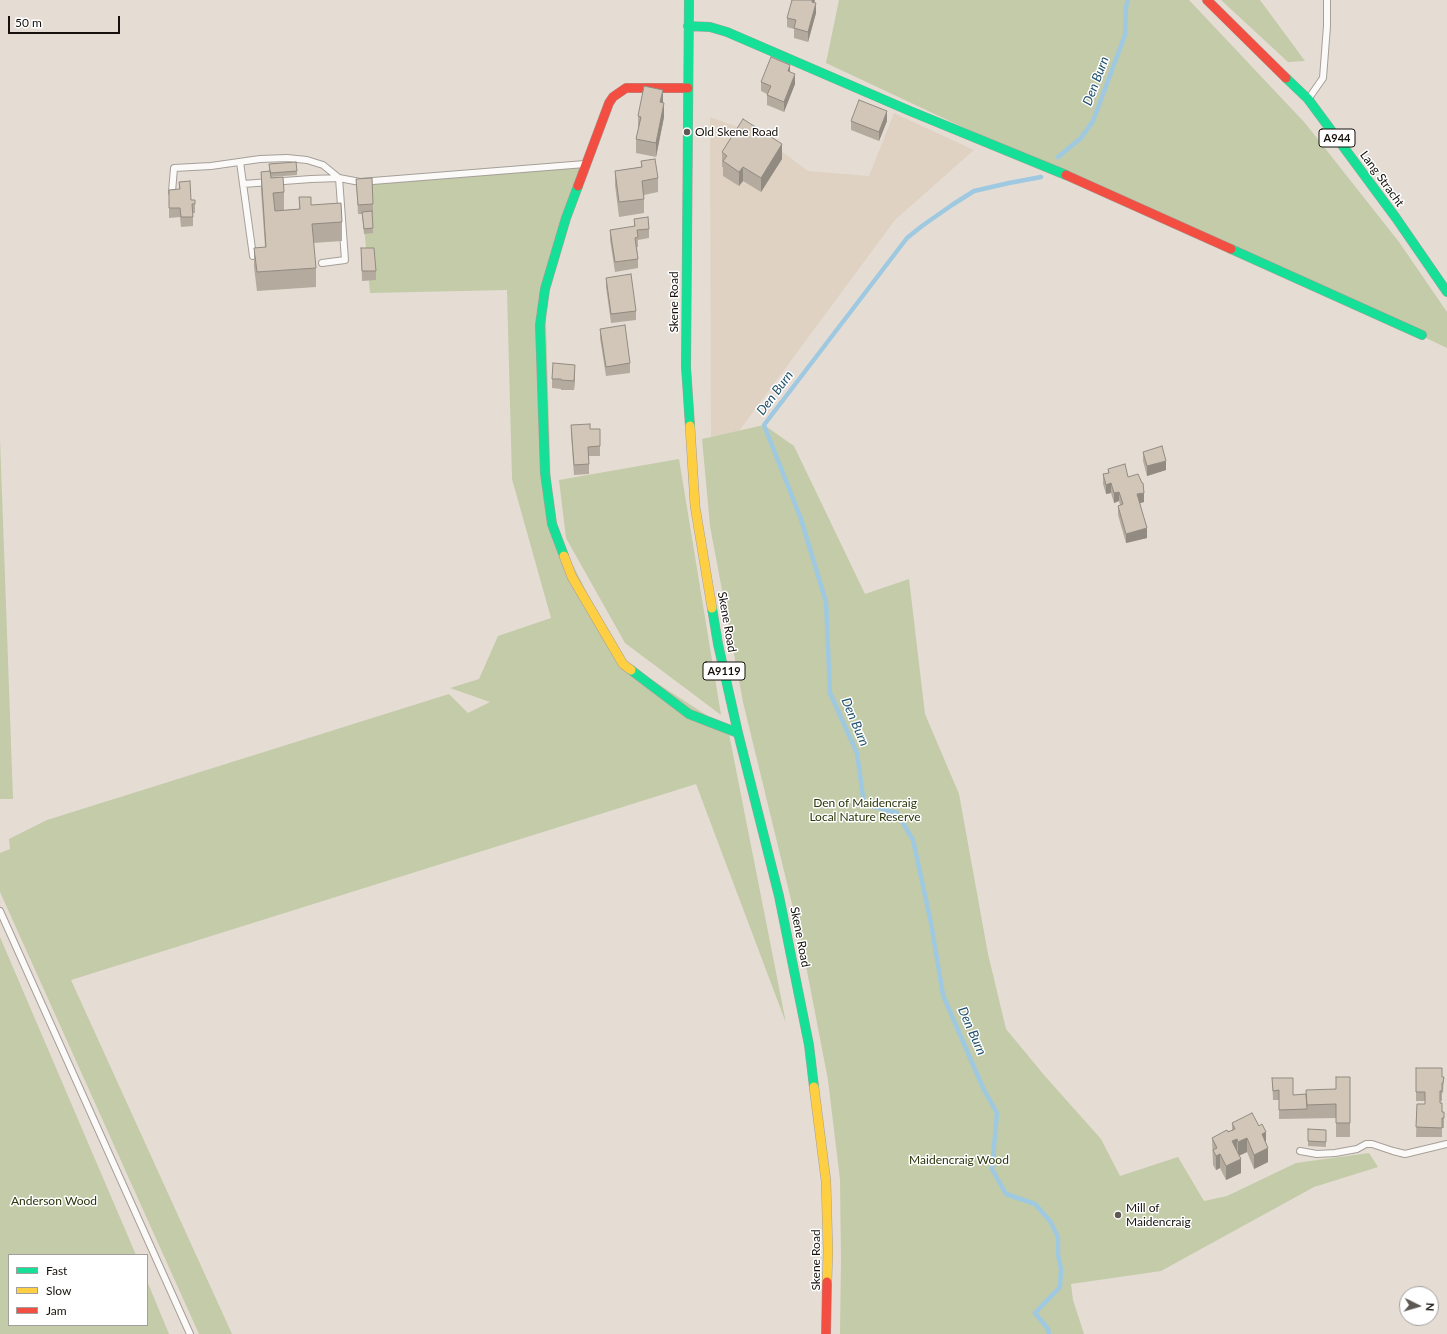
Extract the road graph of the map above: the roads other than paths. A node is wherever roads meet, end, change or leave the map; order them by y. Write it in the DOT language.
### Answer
graph roads {
  1 [pos="689,0"];
  2 [pos="1207,0"];
  3 [pos="1327,0"];
  4 [pos="688,26"];
  5 [pos="688,88"];
  6 [pos="1308,99"];
  7 [pos="240,162"];
  8 [pos="587,164"];
  9 [pos="339,178"];
  10 [pos="243,184"];
  11 [pos="172,192"];
  12 [pos="253,256"];
  13 [pos="322,263"];
  14 [pos="1447,292"];
  15 [pos="1422,335"];
  16 [pos="738,733"];
  17 [pos="0,911"];
  18 [pos="1447,1144"];
  19 [pos="1300,1151"];
  20 [pos="190,1334"];
  21 [pos="826,1334"];
  1 -- 4 [label="main road, Skene Road / A9119"];
  2 -- 6 [label="main road, Lang Stracht / A944"];
  3 -- 6 [label="lane"];
  4 -- 5 [label="main road, Skene Road / A9119"];
  4 -- 15 [label="main road"];
  5 -- 8 [label="main road"];
  5 -- 16 [label="main road, Skene Road / A9119"];
  6 -- 14 [label="main road, Lang Stracht / A944"];
  7 -- 9 [label="lane"];
  7 -- 10 [label="lane"];
  7 -- 11 [label="lane"];
  8 -- 9 [label="lane"];
  8 -- 16 [label="main road"];
  9 -- 10 [label="lane"];
  9 -- 13 [label="lane"];
  10 -- 12 [label="lane"];
  16 -- 21 [label="main road, Skene Road / A9119"];
  17 -- 20 [label="lane"];
  18 -- 19 [label="lane"];
}
